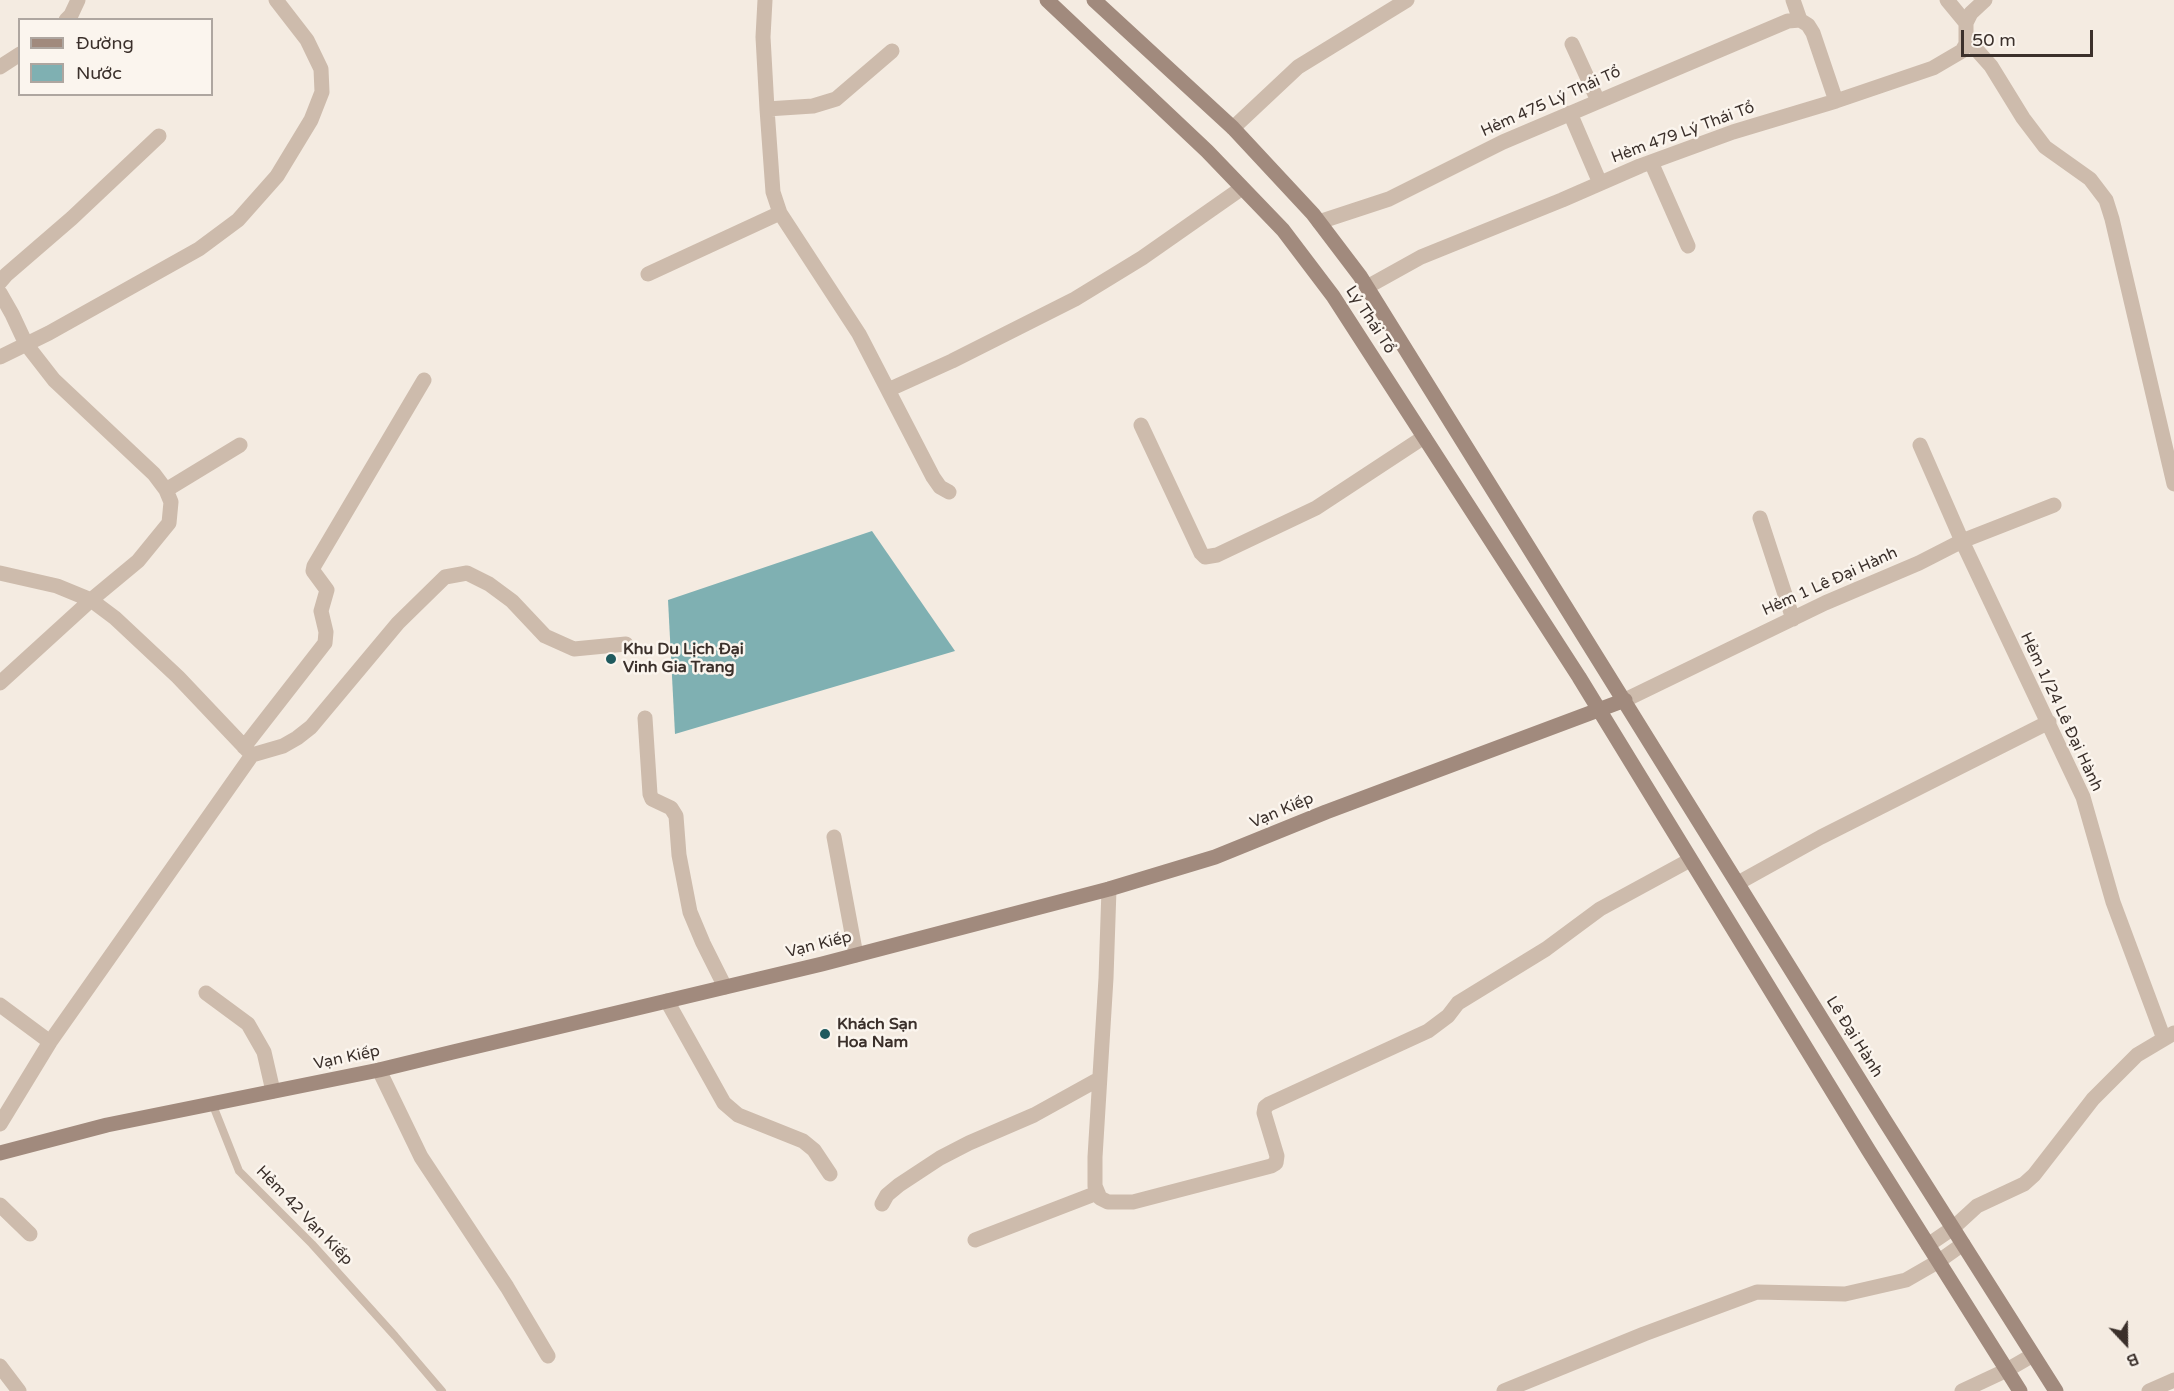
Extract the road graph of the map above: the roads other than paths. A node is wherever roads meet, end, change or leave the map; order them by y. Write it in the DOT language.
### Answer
graph roads {
  1 [pos="78,0"];
  2 [pos="276,0"];
  3 [pos="765,0"];
  4 [pos="1047,0"];
  5 [pos="1094,0"];
  6 [pos="1407,0"];
  7 [pos="1793,0"];
  8 [pos="1947,0"];
  9 [pos="1985,0"];
  10 [pos="68,18"];
  11 [pos="1800,20"];
  12 [pos="1967,31"];
  13 [pos="1572,44"];
  14 [pos="892,51"];
  15 [pos="18,55"];
  16 [pos="0,67"];
  17 [pos="1598,101"];
  18 [pos="1836,101"];
  19 [pos="767,109"];
  20 [pos="1570,113"];
  21 [pos="1233,128"];
  22 [pos="159,136"];
  23 [pos="1651,162"];
  24 [pos="1600,183"];
  25 [pos="1242,188"];
  26 [pos="780,213"];
  27 [pos="1319,222"];
  28 [pos="1688,246"];
  29 [pos="648,274"];
  30 [pos="0,282"];
  31 [pos="1367,287"];
  32 [pos="0,293"];
  33 [pos="26,344"];
  34 [pos="0,357"];
  35 [pos="424,381"];
  36 [pos="888,390"];
  37 [pos="2174,414"];
  38 [pos="2158,419"];
  39 [pos="1141,425"];
  40 [pos="1424,437"];
  41 [pos="240,445"];
  42 [pos="1920,445"];
  43 [pos="2174,484"];
  44 [pos="166,490"];
  45 [pos="948,492"];
  46 [pos="2054,505"];
  47 [pos="1760,518"];
  48 [pos="1962,541"];
  49 [pos="0,573"];
  50 [pos="92,600"];
  51 [pos="1793,619"];
  52 [pos="626,644"];
  53 [pos="0,683"];
  54 [pos="1625,700"];
  55 [pos="1598,711"];
  56 [pos="645,718"];
  57 [pos="2049,722"];
  58 [pos="248,751"];
  59 [pos="834,837"];
  60 [pos="1690,860"];
  61 [pos="1738,883"];
  62 [pos="1108,889"];
  63 [pos="856,955"];
  64 [pos="725,987"];
  65 [pos="207,993"];
  66 [pos="667,1001"];
  67 [pos="0,1005"];
  68 [pos="2169,1036"];
  69 [pos="50,1042"];
  70 [pos="379,1070"];
  71 [pos="1099,1079"];
  72 [pos="273,1091"];
  73 [pos="212,1103"];
  74 [pos="0,1125"];
  75 [pos="0,1153"];
  76 [pos="830,1174"];
  77 [pos="1097,1193"];
  78 [pos="882,1204"];
  79 [pos="0,1205"];
  80 [pos="1953,1228"];
  81 [pos="30,1234"];
  82 [pos="975,1240"];
  83 [pos="1963,1244"];
  84 [pos="1928,1245"];
  85 [pos="1939,1262"];
  86 [pos="2033,1355"];
  87 [pos="548,1356"];
  88 [pos="0,1366"];
  89 [pos="2007,1370"];
  90 [pos="2174,1380"];
  91 [pos="19,1391"];
  92 [pos="442,1391"];
  93 [pos="1504,1391"];
  94 [pos="1962,1391"];
  95 [pos="2020,1391"];
  96 [pos="2056,1391"];
  97 [pos="2149,1391"];
  1 -- 10 [label="street"];
  2 -- 33 [label="street"];
  3 -- 19 [label="street"];
  4 -- 25 [label="main road, Lý Thái Tổ"];
  5 -- 21 [label="main road, Lý Thái Tổ"];
  6 -- 21 [label="street"];
  7 -- 11 [label="street"];
  8 -- 12 [label="street"];
  9 -- 12 [label="street, Hẻm 479 Lý Thái Tổ"];
  11 -- 17 [label="street, Hẻm 475 Lý Thái Tổ"];
  11 -- 18 [label="street"];
  12 -- 18 [label="street, Hẻm 479 Lý Thái Tổ"];
  12 -- 38 [label="street"];
  13 -- 17 [label="street"];
  14 -- 19 [label="street"];
  15 -- 16 [label="street"];
  17 -- 20 [label="street, Hẻm 475 Lý Thái Tổ"];
  18 -- 23 [label="street, Hẻm 479 Lý Thái Tổ"];
  19 -- 26 [label="street"];
  20 -- 24 [label="street"];
  20 -- 27 [label="street, Hẻm 475 Lý Thái Tổ"];
  21 -- 27 [label="main road, Lý Thái Tổ"];
  22 -- 30 [label="street"];
  23 -- 24 [label="street, Hẻm 479 Lý Thái Tổ"];
  23 -- 28 [label="street"];
  24 -- 31 [label="street, Hẻm 479 Lý Thái Tổ"];
  25 -- 36 [label="street"];
  25 -- 40 [label="main road, Lý Thái Tổ"];
  26 -- 29 [label="street"];
  26 -- 36 [label="street"];
  27 -- 31 [label="main road, Lý Thái Tổ"];
  31 -- 54 [label="main road, Lý Thái Tổ"];
  32 -- 33 [label="street"];
  33 -- 34 [label="street"];
  33 -- 44 [label="street"];
  35 -- 58 [label="street"];
  36 -- 45 [label="street"];
  37 -- 38 [label="street"];
  38 -- 43 [label="street"];
  39 -- 40 [label="street"];
  40 -- 55 [label="main road, Lý Thái Tổ"];
  41 -- 44 [label="street"];
  42 -- 48 [label="street, Hẻm 1/24 Lê Đại Hành"];
  44 -- 50 [label="street"];
  46 -- 48 [label="street, Hẻm 1 Lê Đại Hành"];
  47 -- 51 [label="street"];
  48 -- 51 [label="street, Hẻm 1 Lê Đại Hành"];
  48 -- 57 [label="street, Hẻm 1/24 Lê Đại Hành"];
  49 -- 50 [label="street"];
  50 -- 53 [label="street"];
  50 -- 58 [label="street"];
  51 -- 54 [label="street, Hẻm 1 Lê Đại Hành"];
  52 -- 58 [label="street"];
  54 -- 55 [label="main road, Vạn Kiếp"];
  54 -- 61 [label="main road, Lê Đại Hành"];
  55 -- 60 [label="main road"];
  55 -- 62 [label="main road, Vạn Kiếp"];
  56 -- 64 [label="street"];
  57 -- 61 [label="street"];
  57 -- 68 [label="street, Hẻm 1/24 Lê Đại Hành"];
  58 -- 69 [label="street"];
  59 -- 63 [label="street"];
  60 -- 77 [label="street"];
  60 -- 84 [label="main road"];
  61 -- 80 [label="main road, Lê Đại Hành"];
  62 -- 63 [label="main road, Vạn Kiếp"];
  62 -- 71 [label="street"];
  63 -- 64 [label="main road, Vạn Kiếp"];
  64 -- 66 [label="main road, Vạn Kiếp"];
  65 -- 72 [label="street"];
  66 -- 70 [label="main road, Vạn Kiếp"];
  66 -- 76 [label="street"];
  67 -- 69 [label="street"];
  68 -- 80 [label="street"];
  69 -- 74 [label="street"];
  70 -- 72 [label="main road, Vạn Kiếp"];
  70 -- 87 [label="street"];
  71 -- 77 [label="street"];
  71 -- 78 [label="street"];
  72 -- 73 [label="main road, Vạn Kiếp"];
  73 -- 75 [label="main road, Vạn Kiếp"];
  73 -- 92 [label="lane, Hẻm 42 Vạn Kiếp"];
  77 -- 82 [label="street"];
  79 -- 81 [label="street"];
  80 -- 83 [label="main road, Lê Đại Hành"];
  80 -- 84 [label="street"];
  83 -- 85 [label="street"];
  83 -- 86 [label="main road, Lê Đại Hành"];
  84 -- 85 [label="main road"];
  85 -- 89 [label="main road"];
  85 -- 93 [label="street"];
  86 -- 89 [label="street"];
  86 -- 96 [label="main road, Lê Đại Hành"];
  88 -- 91 [label="street"];
  89 -- 94 [label="street"];
  89 -- 95 [label="main road"];
  90 -- 97 [label="street"];
}
